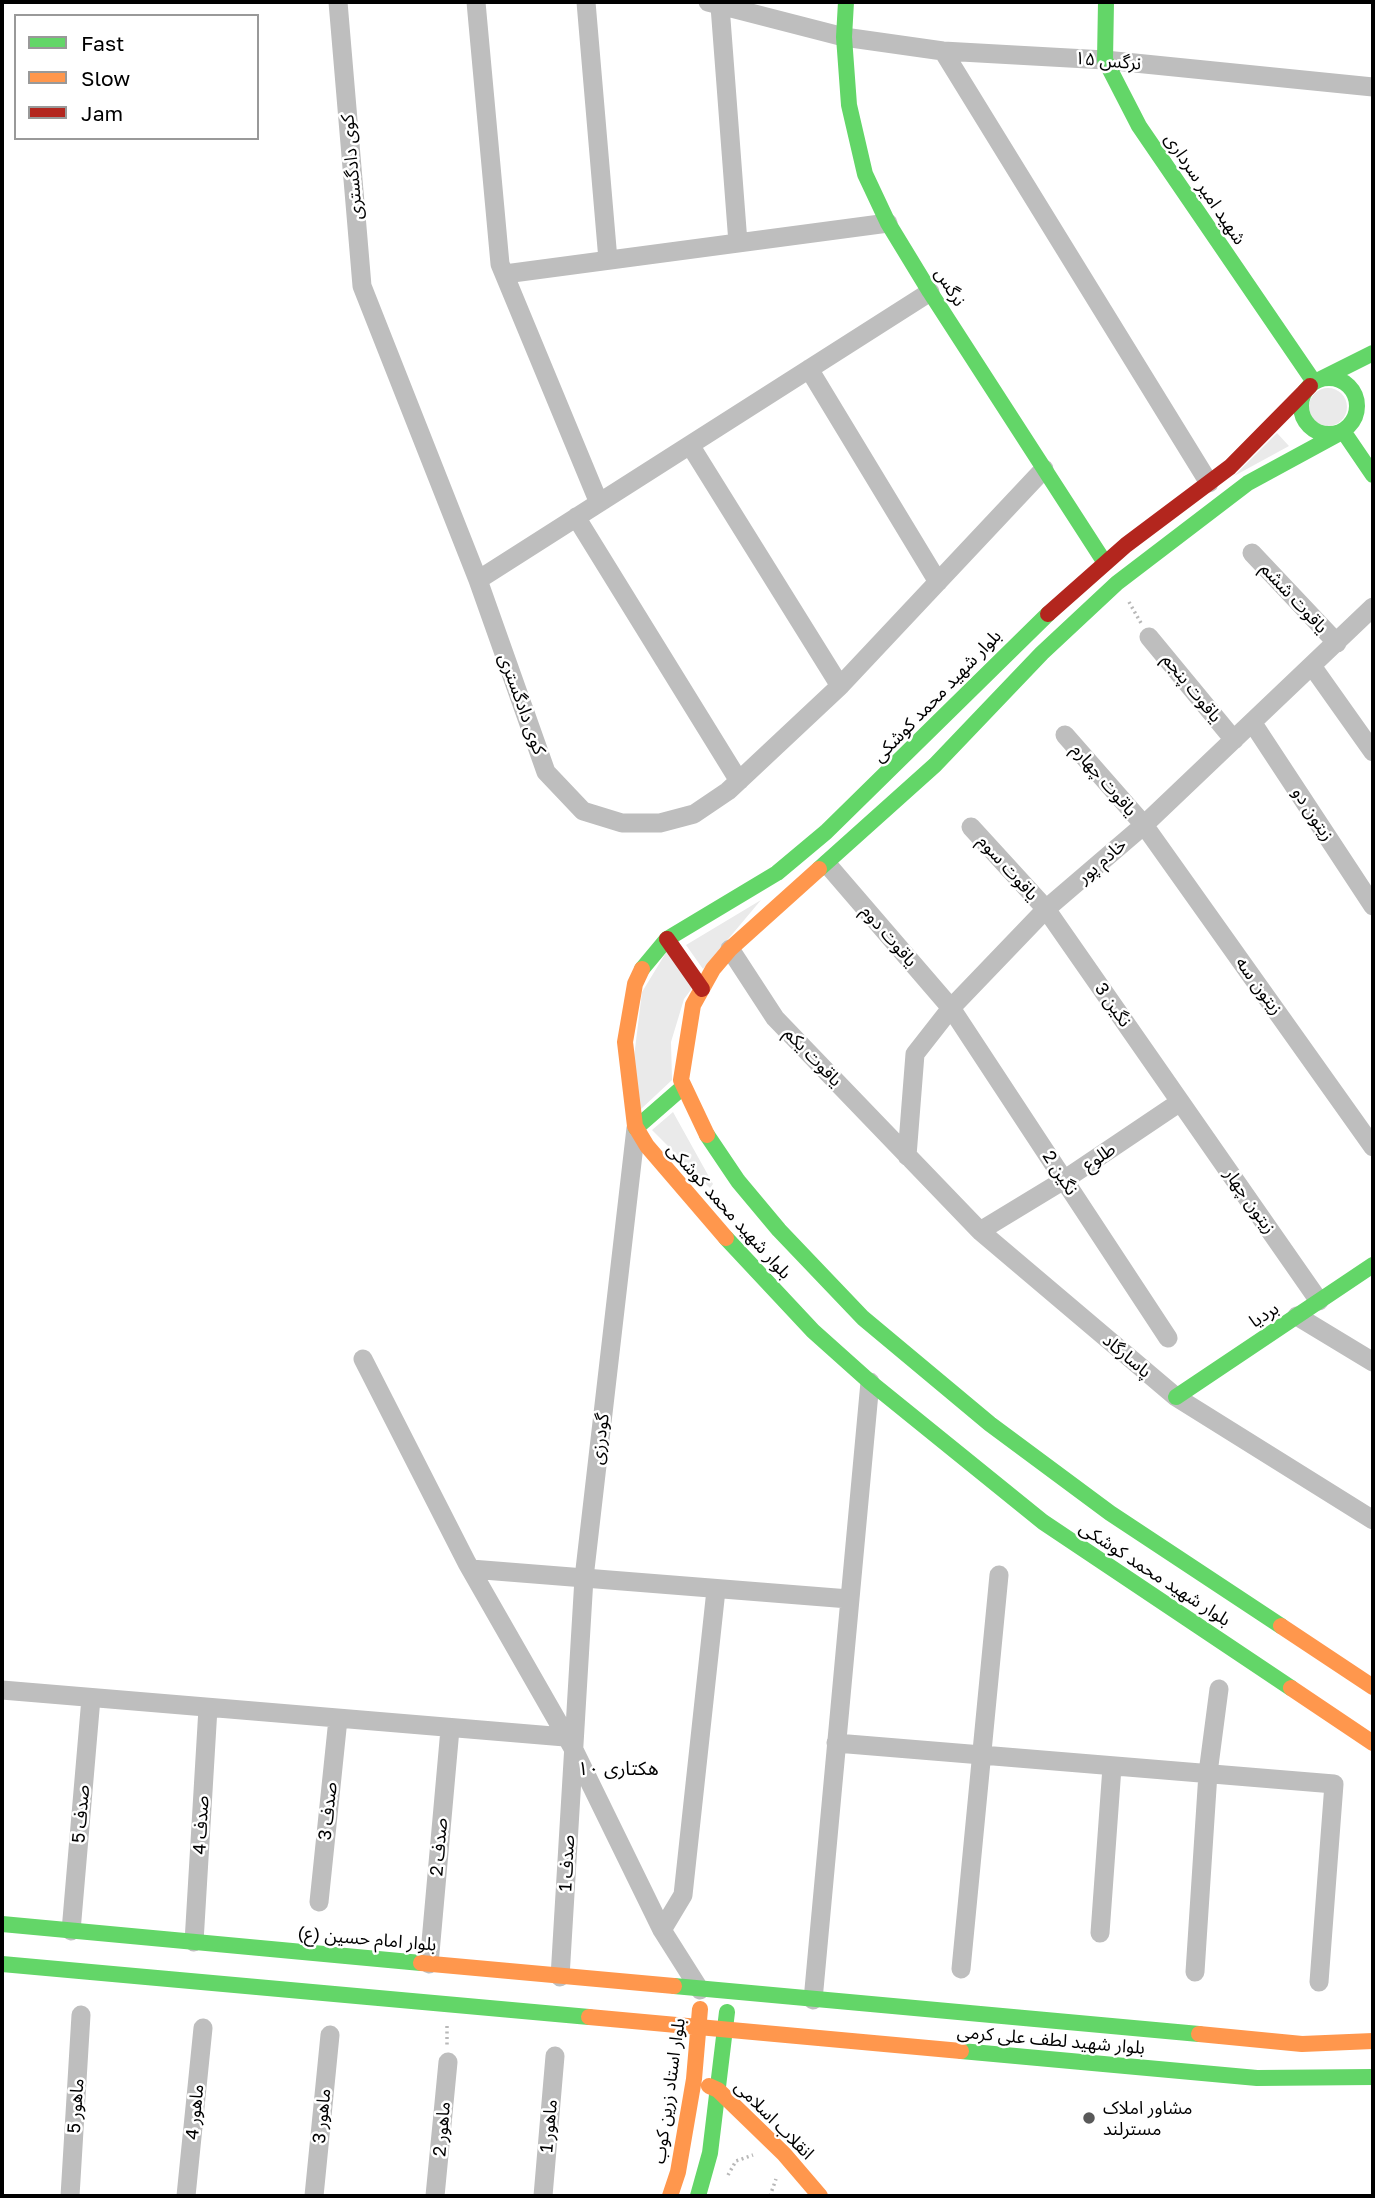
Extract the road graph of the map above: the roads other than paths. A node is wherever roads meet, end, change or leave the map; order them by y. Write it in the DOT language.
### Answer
graph roads {
  1 [pos="338,2"];
  2 [pos="476,2"];
  3 [pos="586,2"];
  4 [pos="846,2"];
  5 [pos="1106,2"];
  6 [pos="714,4"];
  7 [pos="844,37"];
  8 [pos="943,51"];
  9 [pos="1105,60"];
  10 [pos="1373,87"];
  11 [pos="888,223"];
  12 [pos="738,243"];
  13 [pos="608,260"];
  14 [pos="505,274"];
  15 [pos="930,292"];
  16 [pos="1373,352"];
  17 [pos="809,369"];
  18 [pos="1315,382"];
  19 [pos="1373,403"];
  20 [pos="1345,429"];
  21 [pos="690,445"];
  22 [pos="1044,469"];
  23 [pos="1373,475"];
  24 [pos="1209,483"];
  25 [pos="599,503"];
  26 [pos="576,517"];
  27 [pos="1252,553"];
  28 [pos="1105,563"];
  29 [pos="478,580"];
  30 [pos="938,582"];
  31 [pos="1373,607"];
  32 [pos="1149,637"];
  33 [pos="1337,643"];
  34 [pos="1312,666"];
  35 [pos="840,686"];
  36 [pos="1252,723"];
  37 [pos="1065,735"];
  38 [pos="1234,740"];
  39 [pos="1373,752"];
  40 [pos="739,781"];
  41 [pos="1144,825"];
  42 [pos="971,827"];
  43 [pos="827,864"];
  44 [pos="1373,906"];
  45 [pos="1046,909"];
  46 [pos="667,939"];
  47 [pos="730,949"];
  48 [pos="702,989"];
  49 [pos="951,1008"];
  50 [pos="683,1087"];
  51 [pos="1180,1102"];
  52 [pos="636,1128"];
  53 [pos="1373,1147"];
  54 [pos="907,1156"];
  55 [pos="1064,1180"];
  56 [pos="980,1231"];
  57 [pos="1373,1265"];
  58 [pos="1319,1301"];
  59 [pos="1297,1316"];
  60 [pos="1168,1338"];
  61 [pos="363,1359"];
  62 [pos="1373,1362"];
  63 [pos="870,1382"];
  64 [pos="1175,1397"];
  65 [pos="1373,1520"];
  66 [pos="471,1569"];
  67 [pos="999,1575"];
  68 [pos="584,1578"];
  69 [pos="716,1590"];
  70 [pos="849,1599"];
  71 [pos="1373,1687"];
  72 [pos="1219,1689"];
  73 [pos="2,1690"];
  74 [pos="91,1698"];
  75 [pos="208,1708"];
  76 [pos="338,1719"];
  77 [pos="450,1729"];
  78 [pos="1373,1742"];
  79 [pos="569,1743"];
  80 [pos="836,1743"];
  81 [pos="982,1755"];
  82 [pos="1112,1767"];
  83 [pos="1208,1773"];
  84 [pos="319,1902"];
  85 [pos="2,1924"];
  86 [pos="662,1930"];
  87 [pos="71,1931"];
  88 [pos="1100,1933"];
  89 [pos="194,1942"];
  90 [pos="2,1964"];
  91 [pos="429,1964"];
  92 [pos="961,1969"];
  93 [pos="1195,1972"];
  94 [pos="561,1976"];
  95 [pos="1319,1982"];
  96 [pos="700,1990"];
  97 [pos="728,1992"];
  98 [pos="813,2000"];
  99 [pos="81,2015"];
  100 [pos="699,2027"];
  101 [pos="203,2028"];
  102 [pos="726,2029"];
  103 [pos="330,2035"];
  104 [pos="1373,2042"];
  105 [pos="555,2056"];
  106 [pos="448,2062"];
  107 [pos="1373,2077"];
  108 [pos="694,2079"];
  109 [pos="718,2090"];
  110 [pos="70,2196"];
  111 [pos="186,2196"];
  112 [pos="314,2196"];
  113 [pos="435,2196"];
  114 [pos="543,2196"];
  115 [pos="670,2196"];
  116 [pos="698,2196"];
  117 [pos="820,2196"];
  1 -- 29 [label="street, کوی دادگستری"];
  2 -- 14 [label="street"];
  3 -- 13 [label="street"];
  4 -- 7 [label="main road, نرگس"];
  5 -- 9 [label="main road, شهید امیر سرداری"];
  6 -- 7 [label="street, نرگس ۱۵"];
  6 -- 12 [label="street"];
  7 -- 8 [label="street, نرگس ۱۵"];
  7 -- 11 [label="main road, نرگس"];
  8 -- 9 [label="street, نرگس ۱۵"];
  8 -- 24 [label="street"];
  9 -- 10 [label="street, نرگس ۱۵"];
  9 -- 18 [label="main road, شهید امیر سرداری"];
  11 -- 12 [label="street"];
  11 -- 15 [label="main road, نرگس"];
  12 -- 13 [label="street"];
  13 -- 14 [label="street"];
  14 -- 25 [label="street"];
  15 -- 17 [label="street"];
  15 -- 22 [label="main road, نرگس"];
  16 -- 18 [label="main road, بلوار شهید محمد کوشکی"];
  17 -- 21 [label="street"];
  17 -- 30 [label="street"];
  18 -- 20 [label="main road"];
  18 -- 20 [label="main road"];
  18 -- 24 [label="main road, بلوار شهید محمد کوشکی"];
  19 -- 20 [label="main road, بلوار شهید محمد کوشکی"];
  20 -- 23 [label="main road"];
  20 -- 43 [label="main road, بلوار شهید محمد کوشکی"];
  21 -- 25 [label="street"];
  21 -- 35 [label="street"];
  22 -- 28 [label="main road, نرگس"];
  22 -- 30 [label="street, کوی دادگستری"];
  24 -- 28 [label="main road, بلوار شهید محمد کوشکی"];
  25 -- 26 [label="street"];
  26 -- 29 [label="street"];
  26 -- 40 [label="street"];
  27 -- 33 [label="street, یاقوت ششم"];
  28 -- 46 [label="main road, بلوار شهید محمد کوشکی"];
  29 -- 40 [label="street, کوی دادگستری"];
  30 -- 35 [label="street, کوی دادگستری"];
  31 -- 33 [label="street, خادم پور"];
  32 -- 38 [label="street, یاقوت پنجم"];
  33 -- 34 [label="street, خادم پور"];
  34 -- 36 [label="street, خادم پور"];
  34 -- 39 [label="street"];
  35 -- 40 [label="street, کوی دادگستری"];
  36 -- 38 [label="street, خادم پور"];
  36 -- 44 [label="street, زیتون دو"];
  37 -- 41 [label="street, یاقوت چهارم"];
  38 -- 41 [label="street, خادم پور"];
  41 -- 45 [label="street, خادم پور"];
  41 -- 53 [label="street, زیتون سه"];
  42 -- 45 [label="street, یاقوت سوم"];
  43 -- 47 [label="main road, بلوار شهید محمد کوشکی"];
  43 -- 49 [label="street, یاقوت دوم"];
  45 -- 49 [label="street, خادم پور"];
  45 -- 51 [label="street, نگین 3"];
  46 -- 48 [label="main road"];
  46 -- 52 [label="main road, بلوار شهید محمد کوشکی"];
  47 -- 48 [label="main road, بلوار شهید محمد کوشکی"];
  47 -- 54 [label="street, یاقوت یکم"];
  48 -- 50 [label="main road, بلوار شهید محمد کوشکی"];
  49 -- 54 [label="street, خادم پور"];
  49 -- 55 [label="street, نگین 2"];
  50 -- 52 [label="main road"];
  50 -- 71 [label="main road, بلوار شهید محمد کوشکی"];
  51 -- 55 [label="street, طلوع"];
  51 -- 58 [label="street, زیتون چهار"];
  52 -- 63 [label="main road, بلوار شهید محمد کوشکی"];
  52 -- 68 [label="street, گودرزی"];
  54 -- 56 [label="street, پاسارگاد"];
  55 -- 56 [label="street, طلوع"];
  55 -- 60 [label="street, نگین 2"];
  56 -- 64 [label="street, پاسارگاد"];
  57 -- 58 [label="main road, بردیا"];
  58 -- 59 [label="main road, بردیا"];
  59 -- 62 [label="street"];
  59 -- 64 [label="main road, بردیا"];
  61 -- 66 [label="street"];
  63 -- 70 [label="street"];
  63 -- 78 [label="main road, بلوار شهید محمد کوشکی"];
  64 -- 65 [label="street, پاسارگاد"];
  66 -- 68 [label="street"];
  66 -- 79 [label="street"];
  67 -- 81 [label="street"];
  68 -- 69 [label="street"];
  68 -- 79 [label="street, گودرزی"];
  69 -- 70 [label="street"];
  69 -- 86 [label="street"];
  70 -- 80 [label="street"];
  72 -- 83 [label="street"];
  73 -- 74 [label="street"];
  74 -- 75 [label="street"];
  74 -- 87 [label="street, صدف 5"];
  75 -- 76 [label="street"];
  75 -- 89 [label="street, صدف 4"];
  76 -- 77 [label="street"];
  76 -- 84 [label="street, صدف 3"];
  77 -- 79 [label="street"];
  77 -- 91 [label="street, صدف 2"];
  79 -- 86 [label="street"];
  79 -- 94 [label="street, صدف 1"];
  80 -- 81 [label="street"];
  80 -- 98 [label="street"];
  81 -- 82 [label="street"];
  81 -- 92 [label="street"];
  82 -- 83 [label="street"];
  82 -- 88 [label="street"];
  83 -- 93 [label="street"];
  83 -- 95 [label="street"];
  85 -- 87 [label="main road, بلوار امام حسین (ع)"];
  86 -- 96 [label="street"];
  87 -- 89 [label="main road, بلوار امام حسین (ع)"];
  89 -- 91 [label="main road, بلوار امام حسین (ع)"];
  90 -- 100 [label="main road"];
  91 -- 94 [label="main road, بلوار امام حسین (ع)"];
  94 -- 96 [label="main road, بلوار امام حسین (ع)"];
  96 -- 97 [label="main road, بلوار امام حسین (ع)"];
  96 -- 100 [label="main road, بلوار استاد زرین کوب"];
  97 -- 98 [label="main road, بلوار شهید لطف علی کرمی"];
  97 -- 102 [label="main road"];
  98 -- 104 [label="main road, بلوار شهید لطف علی کرمی"];
  99 -- 110 [label="street, ماهور 5"];
  100 -- 102 [label="main road"];
  100 -- 108 [label="main road, بلوار استاد زرین کوب"];
  101 -- 111 [label="street, ماهور 4"];
  102 -- 107 [label="main road, بلوار شهید لطف علی کرمی"];
  102 -- 109 [label="main road"];
  103 -- 112 [label="street, ماهور 3"];
  105 -- 114 [label="street, ماهور 1"];
  106 -- 113 [label="street, ماهور 2"];
  108 -- 109 [label="main road, انقلاب اسلامی"];
  108 -- 115 [label="main road, بلوار استاد زرین کوب"];
  109 -- 116 [label="main road"];
  109 -- 117 [label="main road, انقلاب اسلامی"];
}
